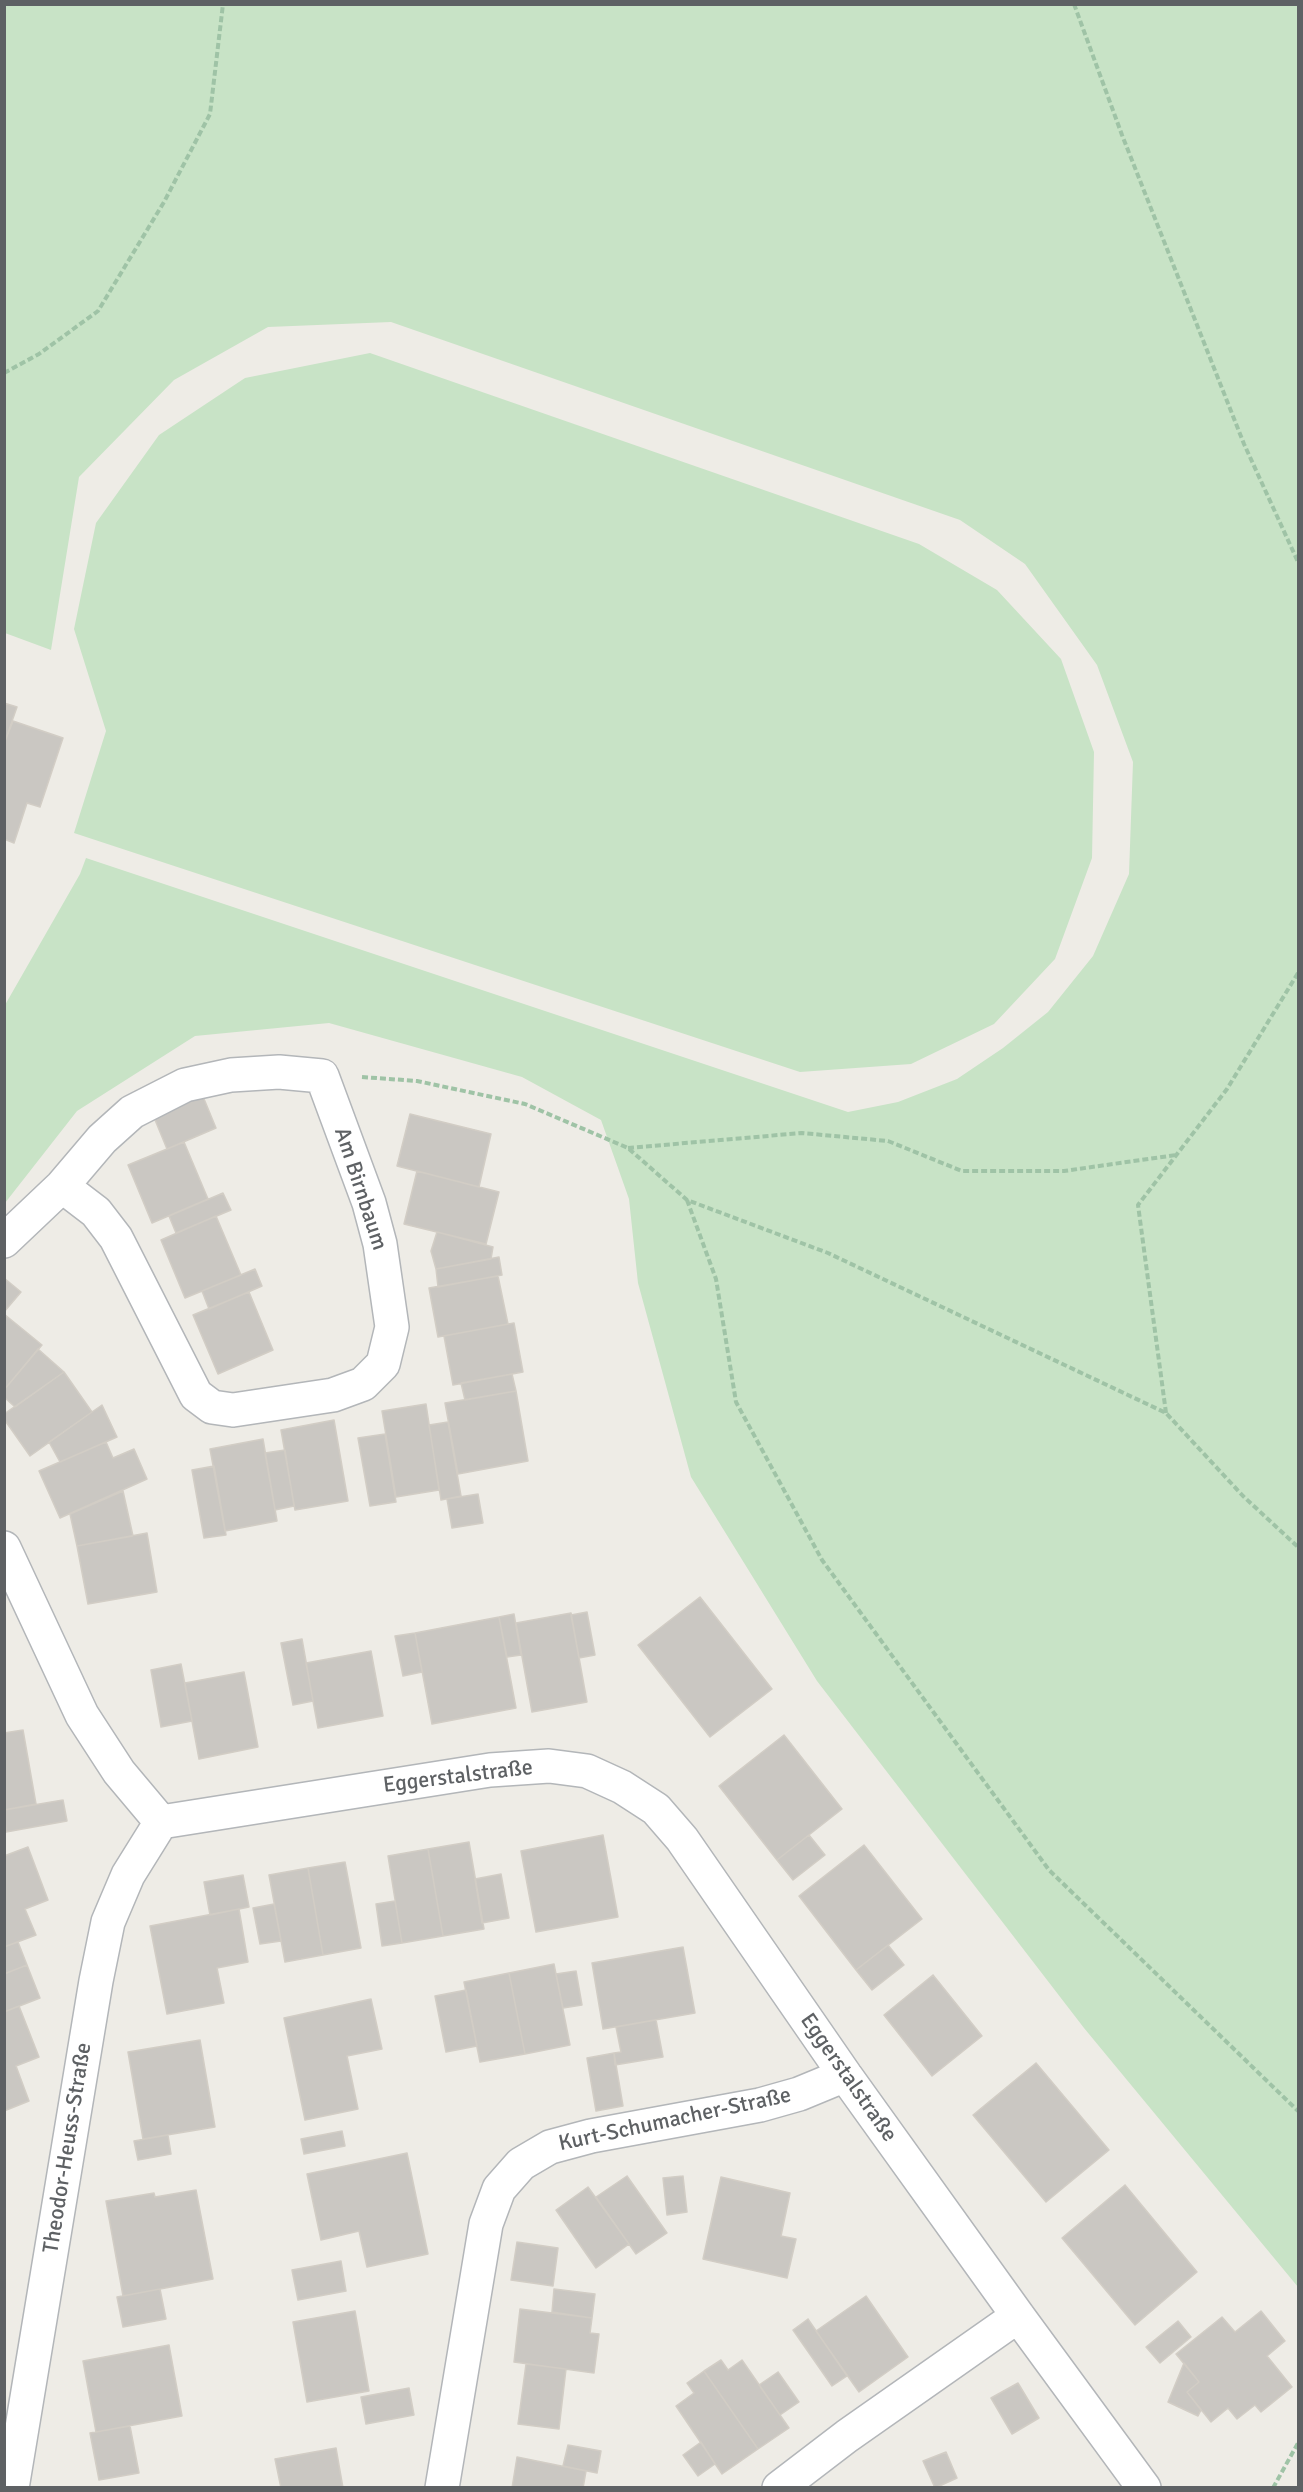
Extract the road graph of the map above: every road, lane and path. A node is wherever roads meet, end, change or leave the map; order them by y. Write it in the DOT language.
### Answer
graph roads {
  1 [pos="223,4"];
  2 [pos="1074,4"];
  3 [pos="4,373"];
  4 [pos="1299,562"];
  5 [pos="1299,973"];
  6 [pos="322,1076"];
  7 [pos="628,1148"];
  8 [pos="1176,1155"];
  9 [pos="62,1186"];
  10 [pos="687,1200"];
  11 [pos="4,1241"];
  12 [pos="1166,1413"];
  13 [pos="1299,1547"];
  14 [pos="4,1548"];
  15 [pos="161,1822"];
  16 [pos="845,2075"];
  17 [pos="1299,2111"];
  18 [pos="1017,2316"];
  19 [pos="1299,2443"];
  20 [pos="12,2447"];
  21 [pos="12,2487"];
  22 [pos="442,2487"];
  23 [pos="779,2487"];
  24 [pos="1144,2487"];
  25 [pos="1273,2487"];
  1 -- 3 [label="path"];
  2 -- 4 [label="path"];
  5 -- 8 [label="path"];
  6 -- 7 [label="path"];
  6 -- 9 [label="street"];
  6 -- 9 [label="street, Am Birnbaum"];
  7 -- 8 [label="path"];
  7 -- 10 [label="path"];
  8 -- 12 [label="path"];
  9 -- 11 [label="street"];
  10 -- 12 [label="path"];
  10 -- 17 [label="path"];
  12 -- 13 [label="path"];
  14 -- 15 [label="street"];
  15 -- 16 [label="street, Eggerstalstraße"];
  15 -- 20 [label="street, Theodor-Heuss-Straße"];
  16 -- 18 [label="street, Eggerstalstraße"];
  16 -- 22 [label="street, Kurt-Schumacher-Straße"];
  18 -- 23 [label="street"];
  18 -- 24 [label="street, Eggerstalstraße"];
  19 -- 25 [label="path"];
  20 -- 21 [label="street, Theodor-Heuss-Straße"];
}
